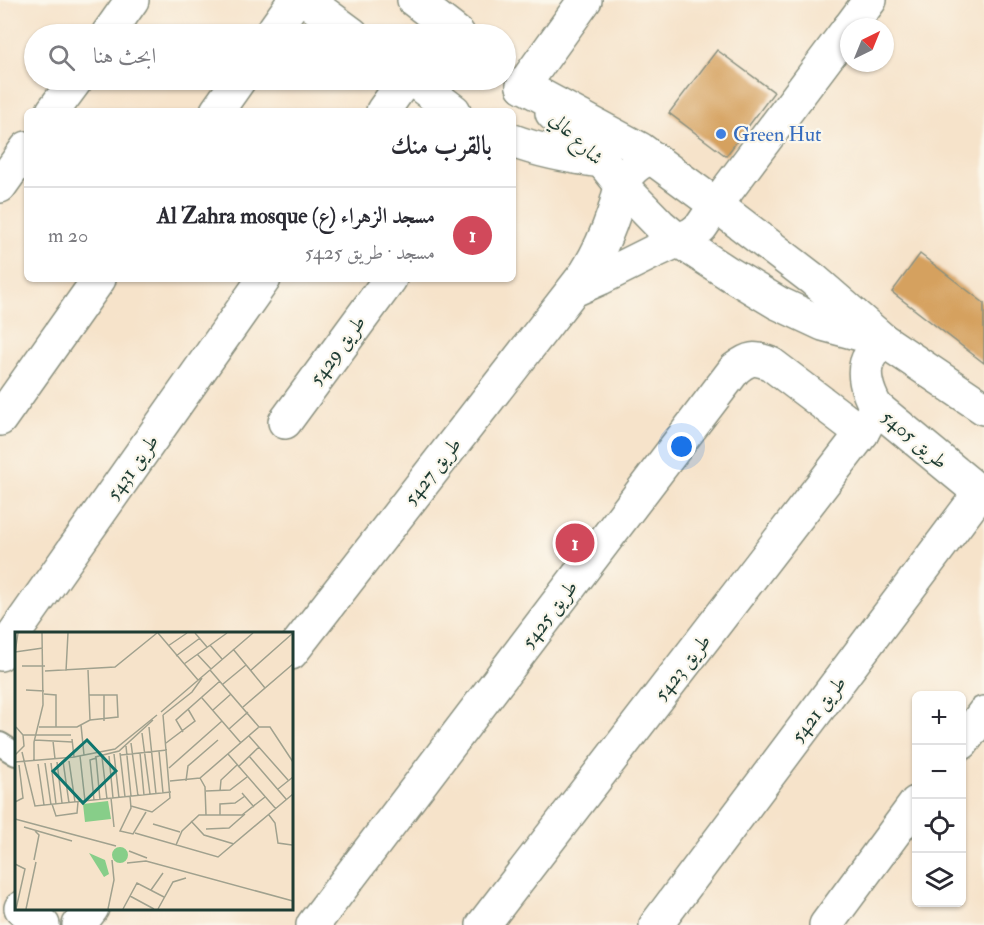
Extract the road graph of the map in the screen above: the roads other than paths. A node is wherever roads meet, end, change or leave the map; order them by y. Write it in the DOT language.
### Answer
graph roads {
  1 [pos="132,0"];
  2 [pos="295,0"];
  3 [pos="306,0"];
  4 [pos="414,0"];
  5 [pos="585,0"];
  6 [pos="870,0"];
  7 [pos="856,18"];
  8 [pos="115,24"];
  9 [pos="278,24"];
  10 [pos="338,24"];
  11 [pos="445,24"];
  12 [pos="840,39"];
  13 [pos="516,77"];
  14 [pos="516,80"];
  15 [pos="516,81"];
  16 [pos="69,90"];
  17 [pos="232,90"];
  18 [pos="398,90"];
  19 [pos="426,90"];
  20 [pos="55,108"];
  21 [pos="219,108"];
  22 [pos="385,108"];
  23 [pos="450,108"];
  24 [pos="516,142"];
  25 [pos="24,152"];
  26 [pos="651,157"];
  27 [pos="602,161"];
  28 [pos="0,186"];
  29 [pos="622,186"];
  30 [pos="716,205"];
  31 [pos="679,241"];
  32 [pos="97,282"];
  33 [pos="262,282"];
  34 [pos="388,282"];
  35 [pos="574,290"];
  36 [pos="883,340"];
  37 [pos="984,408"];
  38 [pos="0,419"];
  39 [pos="869,420"];
  40 [pos="285,422"];
  41 [pos="982,495"];
  42 [pos="28,629"];
  43 [pos="15,641"];
  44 [pos="292,652"];
  45 [pos="0,654"];
  46 [pos="984,713"];
  47 [pos="966,738"];
  48 [pos="0,744"];
  49 [pos="15,753"];
  50 [pos="912,809"];
  51 [pos="0,892"];
  52 [pos="15,904"];
  53 [pos="22,910"];
  54 [pos="91,910"];
  55 [pos="43,925"];
  56 [pos="80,925"];
  57 [pos="313,925"];
  58 [pos="483,925"];
  59 [pos="656,925"];
  60 [pos="826,925"];
  1 -- 8 [label="street"];
  2 -- 9 [label="street"];
  3 -- 10 [label="street"];
  4 -- 11 [label="street"];
  5 -- 13 [label="street"];
  6 -- 7 [label="street, طريق 5427"];
  12 -- 30 [label="street, طريق 5427"];
  14 -- 26 [label="street, شارع عالي"];
  15 -- 27 [label="street, شارع عالي"];
  16 -- 20 [label="street"];
  17 -- 21 [label="street"];
  18 -- 22 [label="street"];
  19 -- 23 [label="street"];
  24 -- 27 [label="street"];
  25 -- 28 [label="street"];
  26 -- 29 [label="street"];
  26 -- 30 [label="street, شارع عالي"];
  27 -- 29 [label="street, شارع عالي"];
  29 -- 31 [label="street, شارع عالي"];
  29 -- 35 [label="street, طريق 5427"];
  30 -- 31 [label="street, طريق 5427"];
  30 -- 36 [label="street, شارع عالي"];
  31 -- 35 [label="street, طريق 5427"];
  31 -- 36 [label="street, شارع عالي"];
  32 -- 38 [label="street"];
  33 -- 42 [label="street, طريق 5431"];
  34 -- 40 [label="street, طريق 5429"];
  35 -- 44 [label="street, طريق 5427"];
  36 -- 37 [label="street, شارع عالي"];
  36 -- 39 [label="street, طريق 5405"];
  39 -- 41 [label="street, طريق 5405"];
  39 -- 57 [label="street, طريق 5425"];
  39 -- 58 [label="street, طريق 5423"];
  41 -- 59 [label="street, طريق 5421"];
  43 -- 45 [label="street, طريق 5431"];
  46 -- 47 [label="street"];
  48 -- 49 [label="lane"];
  50 -- 60 [label="street"];
  51 -- 52 [label="street"];
  53 -- 55 [label="street"];
  54 -- 56 [label="street"];
}
